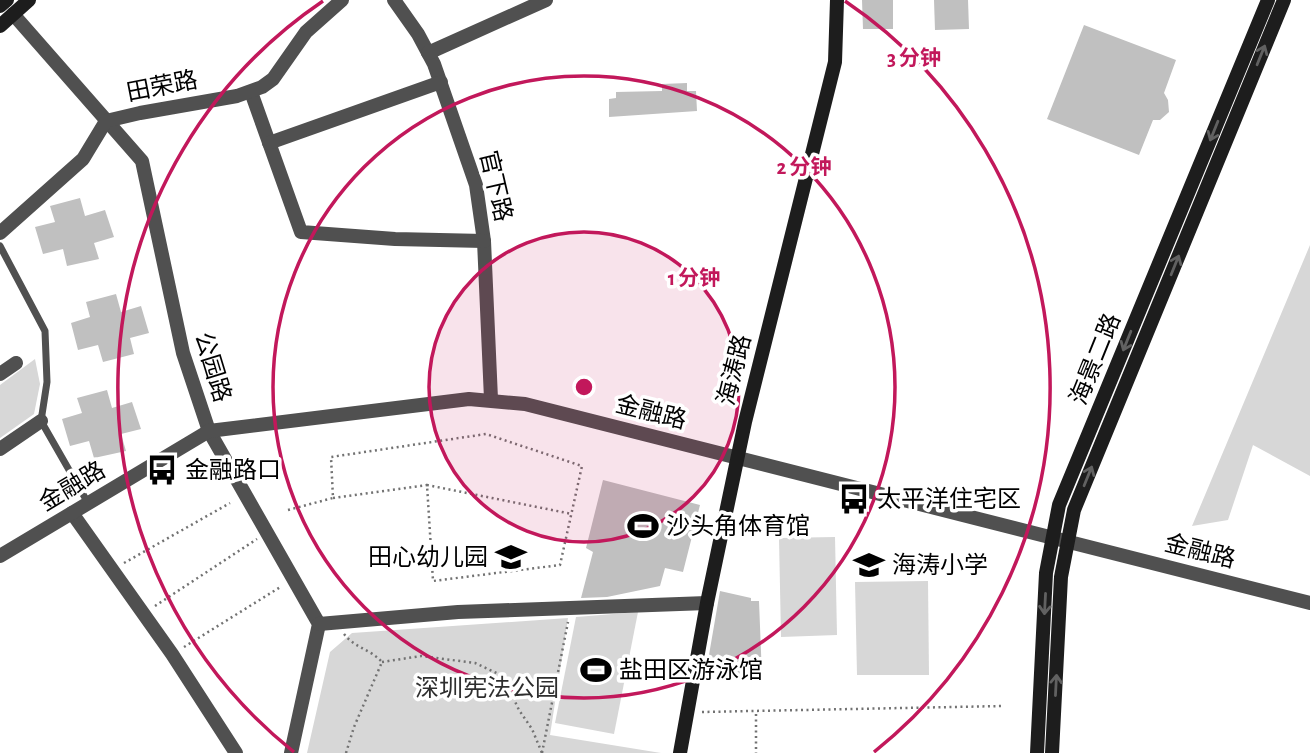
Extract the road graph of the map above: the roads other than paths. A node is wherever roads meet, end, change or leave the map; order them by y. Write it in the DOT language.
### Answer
graph roads {
  1 [pos="29,0"];
  2 [pos="342,0"];
  3 [pos="394,0"];
  4 [pos="546,0"];
  5 [pos="837,0"];
  6 [pos="1268,0"];
  7 [pos="1284,0"];
  8 [pos="5,5"];
  9 [pos="0,26"];
  10 [pos="428,53"];
  11 [pos="441,82"];
  12 [pos="251,92"];
  13 [pos="106,121"];
  14 [pos="269,143"];
  15 [pos="0,233"];
  16 [pos="484,241"];
  17 [pos="0,246"];
  18 [pos="16,363"];
  19 [pos="0,374"];
  20 [pos="491,399"];
  21 [pos="41,421"];
  22 [pos="209,431"];
  23 [pos="0,449"];
  24 [pos="737,457"];
  25 [pos="88,503"];
  26 [pos="72,513"];
  27 [pos="1061,539"];
  28 [pos="0,556"];
  29 [pos="707,603"];
  30 [pos="1310,603"];
  31 [pos="319,624"];
  32 [pos="236,753"];
  33 [pos="291,753"];
  34 [pos="680,753"];
  35 [pos="1037,753"];
  36 [pos="1052,753"];
  1 -- 8 [label="street"];
  2 -- 12 [label="street, 田荣路"];
  3 -- 10 [label="street, 官下路"];
  4 -- 10 [label="street"];
  5 -- 24 [label="street, 海涛路"];
  6 -- 27 [label="street, 海景二路, one-way"];
  27 -- 7 [label="street, 海景二路, one-way"];
  8 -- 9 [label="street"];
  8 -- 13 [label="street, 公园路"];
  10 -- 11 [label="street, 官下路"];
  11 -- 14 [label="street"];
  11 -- 16 [label="street, 官下路"];
  12 -- 13 [label="street, 田荣路"];
  12 -- 14 [label="street"];
  13 -- 15 [label="street, 田荣路"];
  13 -- 22 [label="street, 公园路"];
  14 -- 16 [label="street"];
  16 -- 20 [label="street, 官下路"];
  17 -- 21 [label="lane"];
  18 -- 19 [label="street"];
  20 -- 22 [label="street, 金融路"];
  20 -- 24 [label="street, 金融路"];
  21 -- 23 [label="street"];
  21 -- 25 [label="lane"];
  22 -- 25 [label="street, 金融路"];
  22 -- 31 [label="street, 公园路"];
  24 -- 27 [label="street, 金融路"];
  24 -- 29 [label="street, 海涛路"];
  25 -- 26 [label="street, 金融路"];
  26 -- 28 [label="street, 金融路"];
  26 -- 32 [label="street"];
  27 -- 30 [label="street, 金融路"];
  27 -- 35 [label="street, 海景二路, one-way"];
  36 -- 27 [label="street, 海景二路, one-way"];
  29 -- 31 [label="street"];
  29 -- 34 [label="street, 海涛路"];
  31 -- 33 [label="street"];
}
